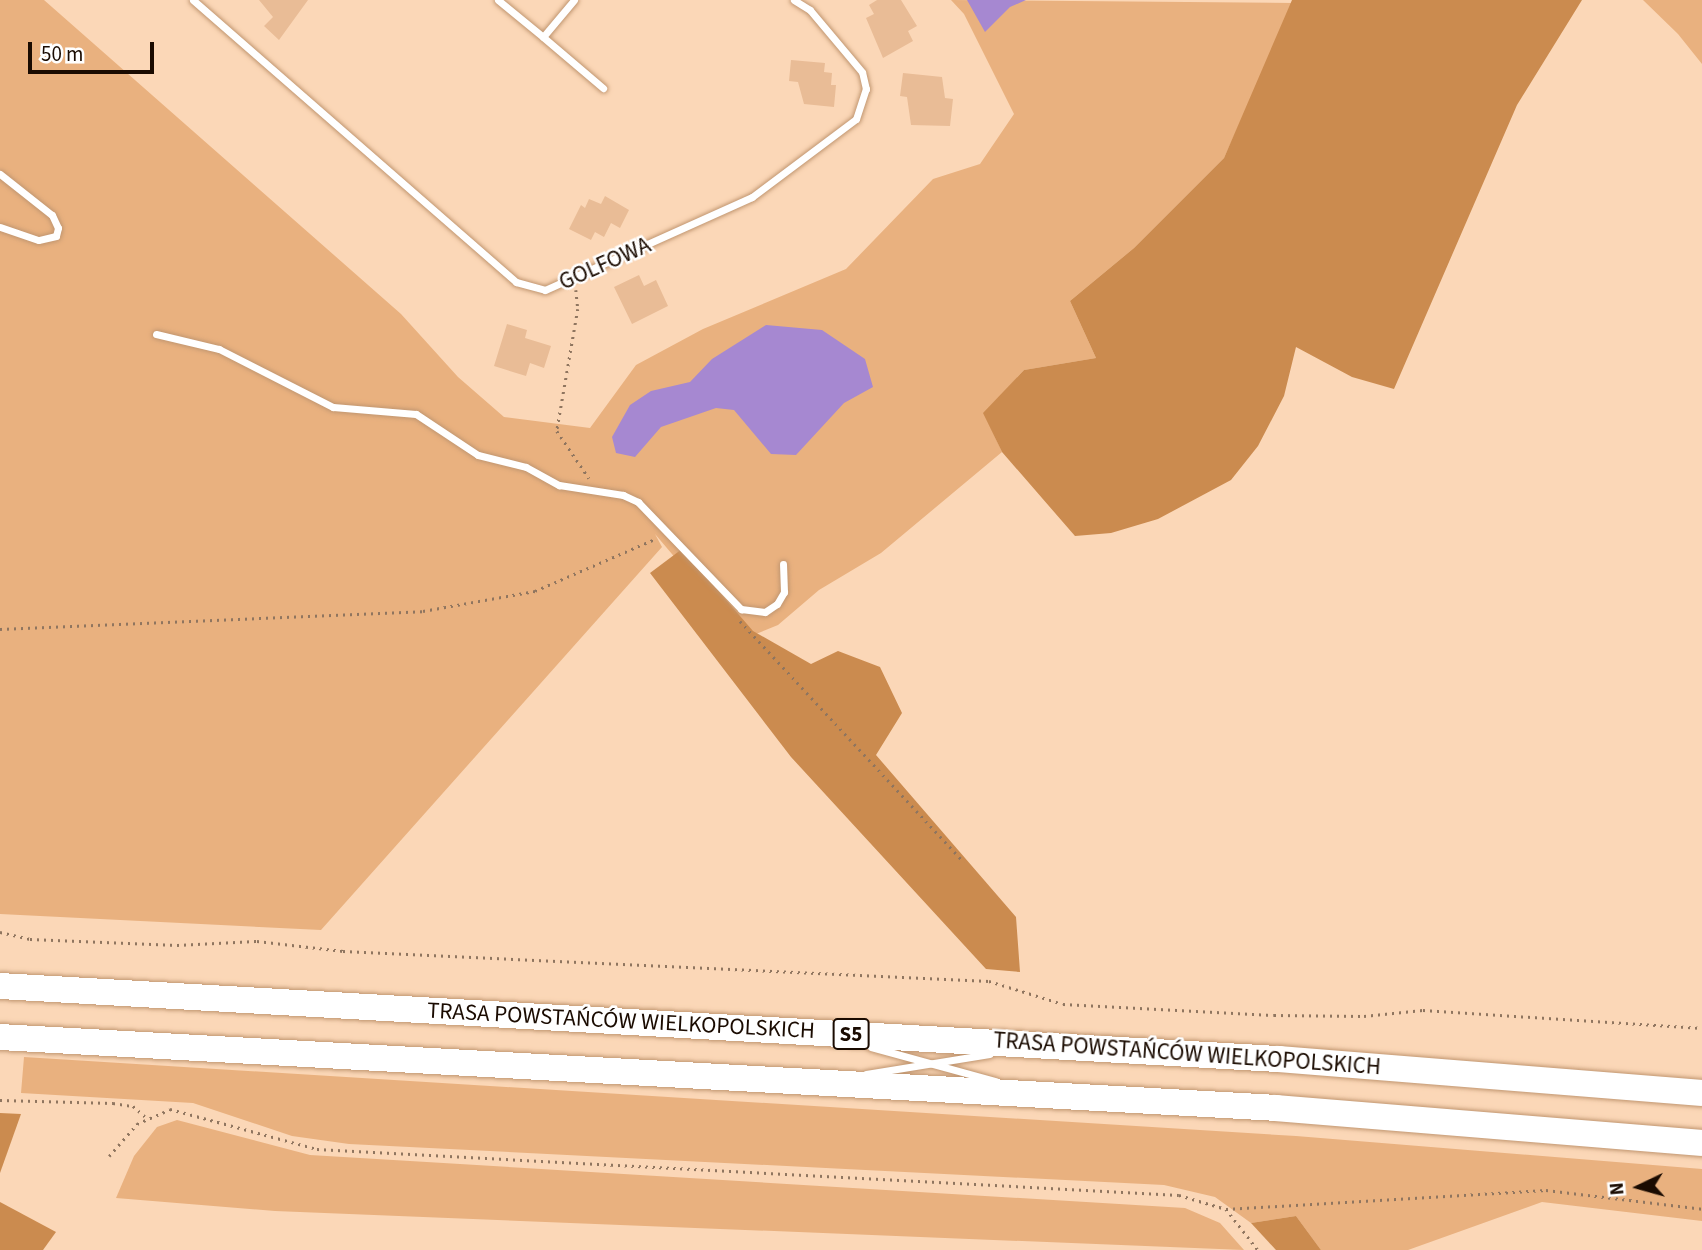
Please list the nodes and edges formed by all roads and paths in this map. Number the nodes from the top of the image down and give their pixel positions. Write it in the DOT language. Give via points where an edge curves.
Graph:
graph roads {
  1 [pos="193,0"];
  2 [pos="498,0"];
  3 [pos="574,0"];
  4 [pos="794,0"];
  5 [pos="543,37"];
  6 [pos="603,88"];
  7 [pos="0,174"];
  8 [pos="0,228"];
  9 [pos="575,278"];
  10 [pos="156,334"];
  11 [pos="600,492"];
  12 [pos="660,536"];
  13 [pos="783,564"];
  14 [pos="738,619"];
  15 [pos="0,629"];
  16 [pos="964,862"];
  17 [pos="0,932"];
  18 [pos="0,986"];
  19 [pos="1702,1028"];
  20 [pos="817,1032"];
  21 [pos="0,1037"];
  22 [pos="1045,1045"];
  23 [pos="931,1063"];
  24 [pos="813,1082"];
  25 [pos="1702,1093"];
  26 [pos="1042,1094"];
  27 [pos="0,1100"];
  28 [pos="148,1119"];
  29 [pos="1702,1143"];
  30 [pos="109,1156"];
  31 [pos="1226,1209"];
  32 [pos="1702,1209"];
  33 [pos="1258,1250"];
  1 -- 9 [label="lane, GOLFOWA" via="516,282 545,290"];
  2 -- 5 [label="lane"];
  3 -- 5 [label="lane"];
  4 -- 9 [label="lane, GOLFOWA" via="810,10 862,72 866,89 856,119 752,197"];
  5 -- 6 [label="lane"];
  7 -- 8 [label="lane" via="52,215 58,228 56,236 38,240"];
  9 -- 11 [label="path" via="578,309 557,431"];
  10 -- 11 [label="lane" via="219,349 333,407 416,414 478,455 526,467 559,485"];
  11 -- 13 [label="lane" via="638,502 741,609 765,611 777,604 784,592"];
  12 -- 15 [label="path" via="535,591 423,611"];
  14 -- 16 [label="path"];
  17 -- 19 [label="path" via="30,939 177,945 257,942 343,951 989,981 1063,1004 1274,1015 1364,1016 1423,1010"];
  18 -- 20 [label="highway, TRASA POWSTAŃCÓW WIELKOPOLSKICH / S5"];
  20 -- 22 [label="highway, TRASA POWSTAŃCÓW WIELKOPOLSKICH / S5"];
  20 -- 23 [label="lane"];
  21 -- 24 [label="highway, TRASA POWSTAŃCÓW WIELKOPOLSKICH / S5"];
  22 -- 23 [label="lane"];
  22 -- 25 [label="highway, TRASA POWSTAŃCÓW WIELKOPOLSKICH / S5" via="1570,1079"];
  23 -- 24 [label="lane"];
  23 -- 26 [label="lane"];
  24 -- 26 [label="highway, TRASA POWSTAŃCÓW WIELKOPOLSKICH / S5"];
  26 -- 29 [label="highway, TRASA POWSTAŃCÓW WIELKOPOLSKICH / S5"];
  27 -- 28 [label="path" via="113,1103 133,1106"];
  28 -- 30 [label="path"];
  28 -- 31 [label="path" via="170,1110 317,1149 1179,1195"];
  31 -- 32 [label="path" via="1546,1191"];
  31 -- 33 [label="path"];
}
